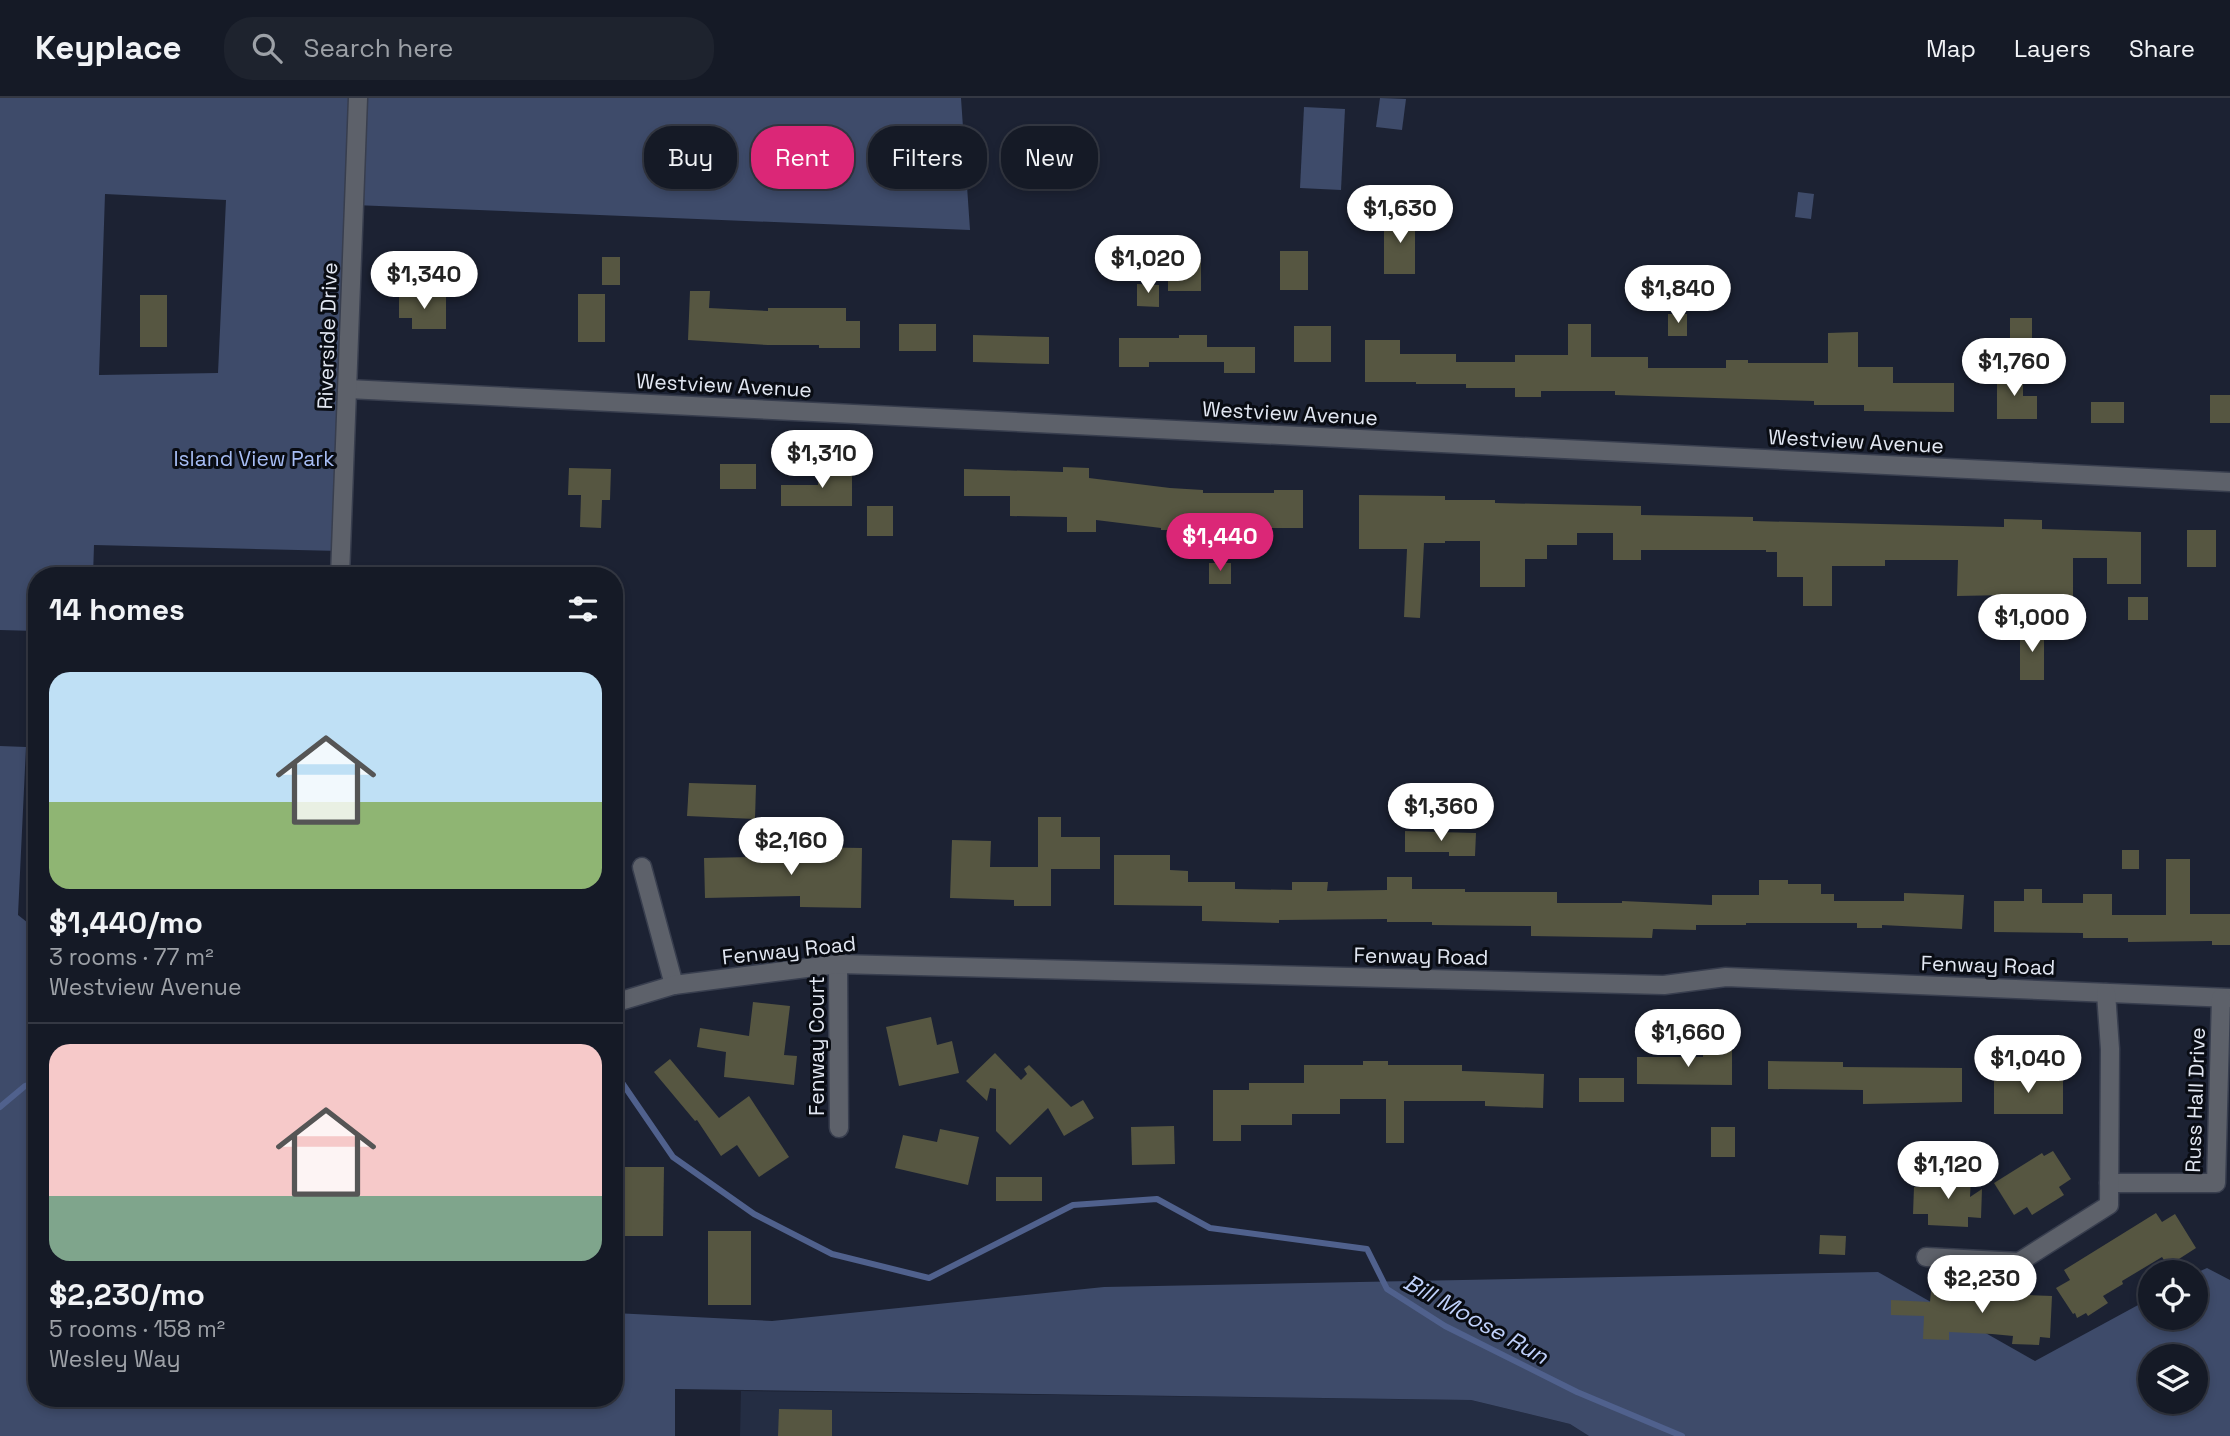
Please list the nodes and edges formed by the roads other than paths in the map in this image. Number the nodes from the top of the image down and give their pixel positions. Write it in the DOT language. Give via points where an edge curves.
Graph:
graph roads {
  1 [pos="358,98"];
  2 [pos="348,389"];
  3 [pos="2230,482"];
  4 [pos="340,567"];
  5 [pos="642,867"];
  6 [pos="838,964"];
  7 [pos="674,985"];
  8 [pos="2106,993"];
  9 [pos="2225,998"];
  10 [pos="623,1000"];
  11 [pos="839,1128"];
  12 [pos="2109,1183"];
  13 [pos="1926,1257"];
  1 -- 2 [label="street, Riverside Drive"];
  2 -- 3 [label="street, Westview Avenue"];
  2 -- 4 [label="street, Riverside Drive"];
  5 -- 7 [label="street"];
  6 -- 7 [label="street, Fenway Road"];
  6 -- 8 [label="street, Fenway Road" via="1664,985 1726,977"];
  6 -- 11 [label="street, Fenway Court"];
  7 -- 10 [label="street, Fenway Road"];
  8 -- 9 [label="street, Fenway Road"];
  8 -- 12 [label="street"];
  9 -- 12 [label="street, Russ Hall Drive" via="2216,1183"];
  12 -- 13 [label="street" via="2109,1205 2019,1262"];
}
